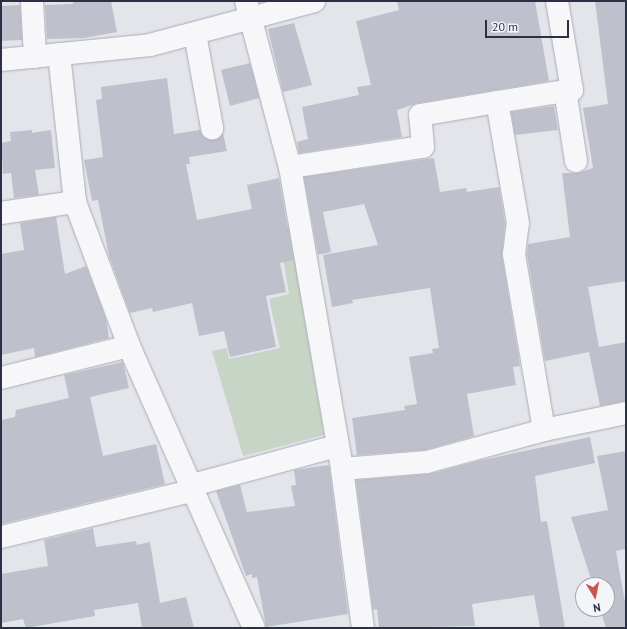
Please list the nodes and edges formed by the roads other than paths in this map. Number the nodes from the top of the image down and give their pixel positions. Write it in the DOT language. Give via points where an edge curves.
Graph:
graph roads {
  1 [pos="32,1"];
  2 [pos="314,1"];
  3 [pos="557,1"];
  4 [pos="249,10"];
  5 [pos="195,34"];
  6 [pos="59,54"];
  7 [pos="35,57"];
  8 [pos="1,60"];
  9 [pos="565,90"];
  10 [pos="497,102"];
  11 [pos="212,128"];
  12 [pos="576,161"];
  13 [pos="290,167"];
  14 [pos="75,202"];
  15 [pos="1,213"];
  16 [pos="129,346"];
  17 [pos="1,378"];
  18 [pos="626,413"];
  19 [pos="544,430"];
  20 [pos="336,446"];
  21 [pos="342,469"];
  22 [pos="190,488"];
  23 [pos="1,537"];
  24 [pos="254,628"];
  25 [pos="363,628"];
  1 -- 7 [label="street"];
  2 -- 4 [label="street"];
  3 -- 9 [label="street" via="572,90"];
  4 -- 5 [label="street"];
  4 -- 13 [label="street"];
  5 -- 6 [label="street" via="150,45"];
  5 -- 11 [label="street"];
  6 -- 7 [label="street"];
  6 -- 14 [label="street"];
  7 -- 8 [label="street"];
  9 -- 10 [label="street"];
  9 -- 12 [label="street"];
  10 -- 13 [label="street" via="420,115 423,147"];
  10 -- 19 [label="street" via="518,223 514,254"];
  13 -- 20 [label="street"];
  14 -- 15 [label="street"];
  14 -- 16 [label="street"];
  16 -- 17 [label="street"];
  16 -- 22 [label="street"];
  18 -- 19 [label="street"];
  19 -- 21 [label="street" via="427,462"];
  20 -- 21 [label="street"];
  20 -- 22 [label="street"];
  21 -- 25 [label="street"];
  22 -- 23 [label="street"];
  22 -- 24 [label="street"];
}
